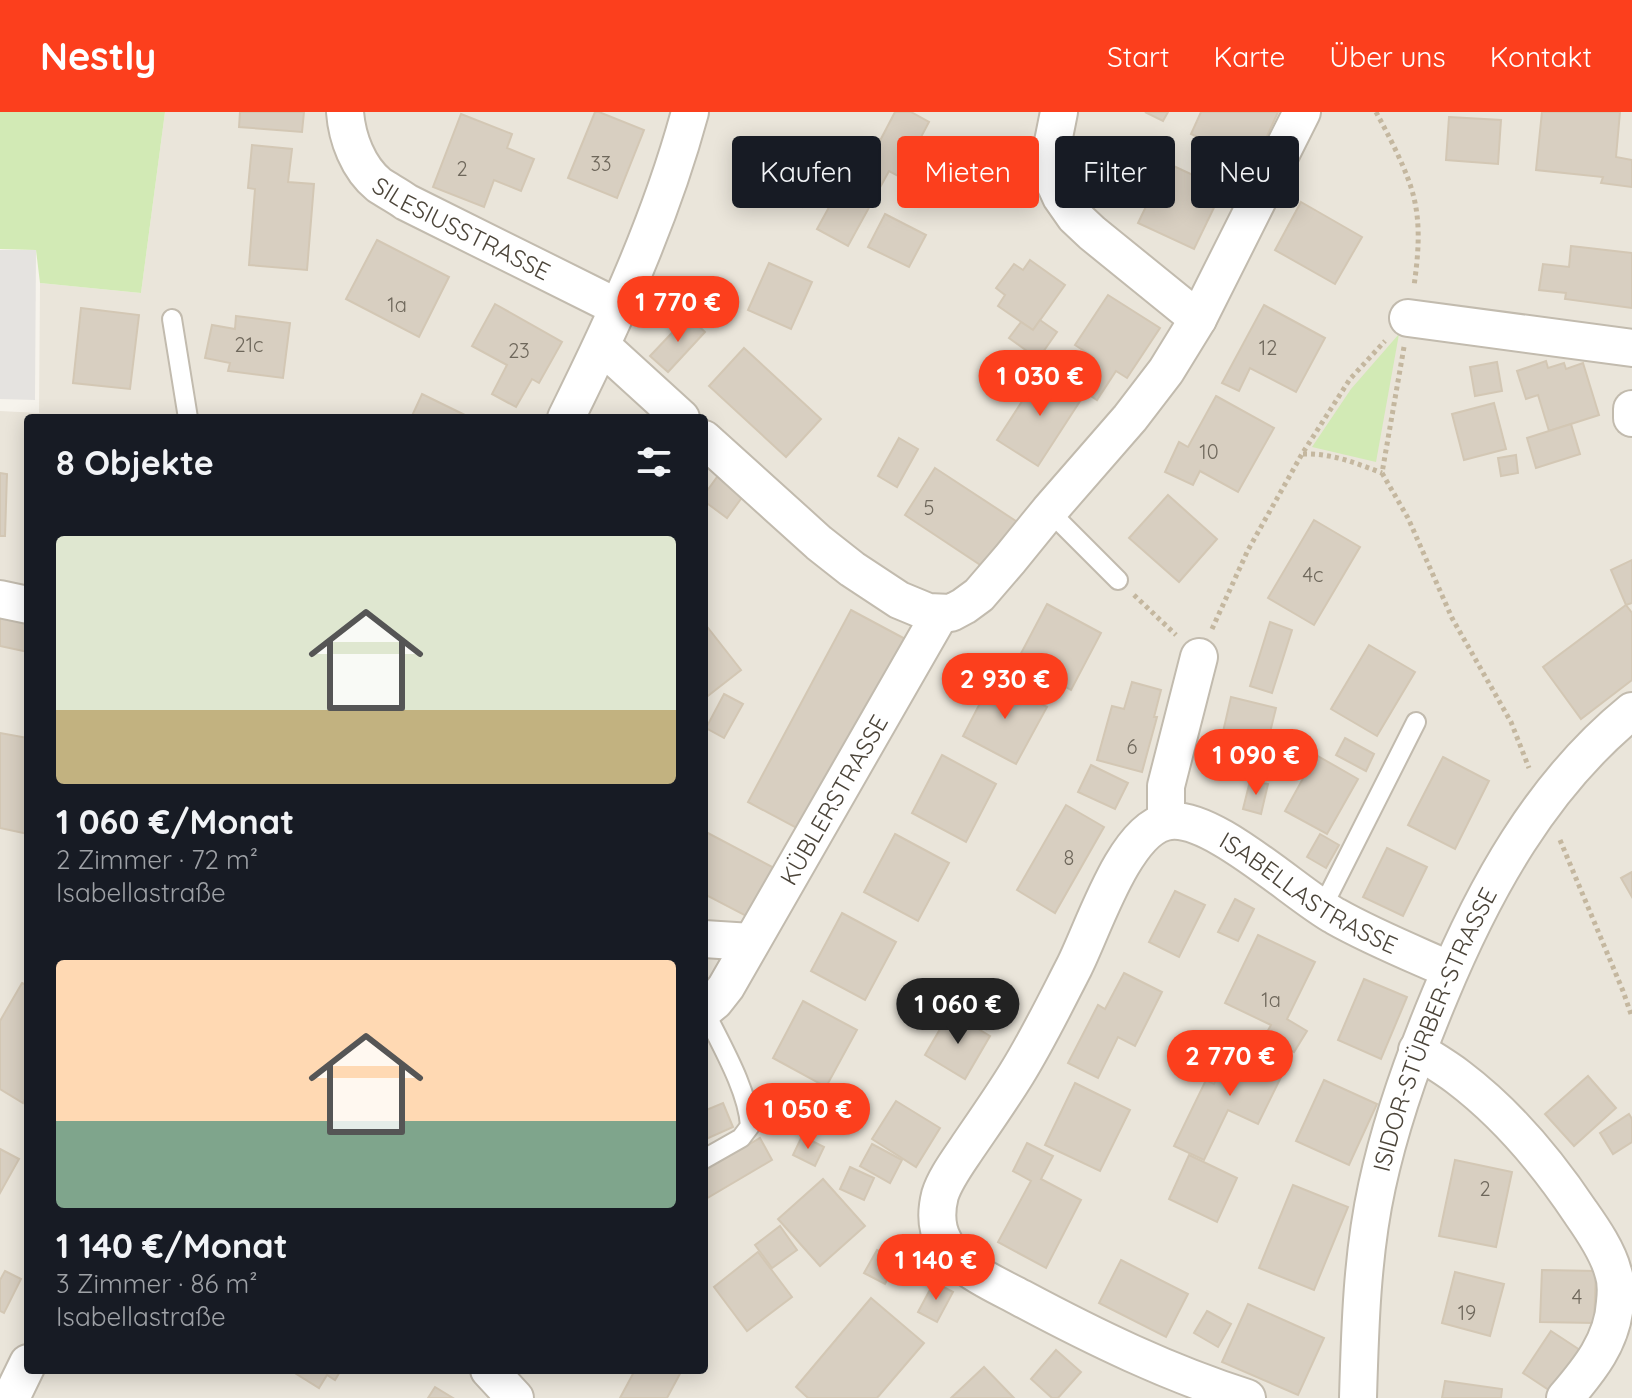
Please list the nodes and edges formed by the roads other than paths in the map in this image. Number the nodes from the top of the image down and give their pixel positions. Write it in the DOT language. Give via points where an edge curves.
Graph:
graph roads {
  1 [pos="345,112"];
  2 [pos="690,112"];
  3 [pos="1059,112"];
  4 [pos="1302,112"];
  5 [pos="619,308"];
  6 [pos="1408,318"];
  7 [pos="172,319"];
  8 [pos="1198,319"];
  9 [pos="602,346"];
  10 [pos="1632,348"];
  11 [pos="1632,409"];
  12 [pos="187,414"];
  13 [pos="568,414"];
  14 [pos="677,414"];
  15 [pos="1632,418"];
  16 [pos="708,443"];
  17 [pos="1049,511"];
  18 [pos="1118,580"];
  19 [pos="0,599"];
  20 [pos="24,604"];
  21 [pos="940,614"];
  22 [pos="1199,657"];
  23 [pos="1632,711"];
  24 [pos="1416,722"];
  25 [pos="1166,821"];
  26 [pos="1322,908"];
  27 [pos="708,939"];
  28 [pos="751,942"];
  29 [pos="1450,970"];
  30 [pos="708,1007"];
  31 [pos="708,1019"];
  32 [pos="1417,1050"];
  33 [pos="708,1157"];
  34 [pos="24,1371"];
  35 [pos="493,1374"];
  36 [pos="1228,1395"];
  37 [pos="11,1398"];
  38 [pos="515,1398"];
  39 [pos="1358,1398"];
  40 [pos="1565,1398"];
  1 -- 5 [label="street, SILESIUSSTRASSE" via="353,147 379,184"];
  2 -- 5 [label="street"];
  3 -- 8 [label="street" via="1051,175 1061,197 1092,233"];
  4 -- 8 [label="street"];
  5 -- 9 [label="street"];
  6 -- 10 [label="street"];
  7 -- 12 [label="lane"];
  8 -- 17 [label="street" via="1130,418"];
  9 -- 13 [label="street"];
  9 -- 14 [label="street"];
  11 -- 15 [label="street"];
  16 -- 21 [label="street" via="852,569 915,608"];
  17 -- 18 [label="lane"];
  17 -- 21 [label="street" via="979,595"];
  19 -- 20 [label="street"];
  21 -- 28 [label="street, KÜBLERSTRASSE"];
  22 -- 25 [label="street" via="1166,786"];
  23 -- 29 [label="street, ISIDOR-STÜRBER-STRASSE" via="1582,757 1544,804 1505,861"];
  24 -- 26 [label="lane"];
  25 -- 26 [label="street, ISABELLASTRASSE" via="1185,822 1226,839"];
  25 -- 36 [label="street" via="1147,831 1127,854 1018,1072 940,1194 937,1219 944,1244 984,1278 1134,1355"];
  26 -- 29 [label="street, ISABELLASTRASSE"];
  27 -- 28 [label="street"];
  28 -- 30 [label="street, KÜBLERSTRASSE" via="726,987"];
  29 -- 32 [label="street, ISIDOR-STÜRBER-STRASSE"];
  31 -- 33 [label="lane" via="750,1116 741,1138"];
  32 -- 39 [label="street, ISIDOR-STÜRBER-STRASSE" via="1377,1187 1365,1266"];
  32 -- 40 [label="street" via="1458,1077 1516,1128 1560,1181 1614,1273 1615,1304 1602,1351"];
  34 -- 37 [label="street"];
  35 -- 38 [label="street"];
}
